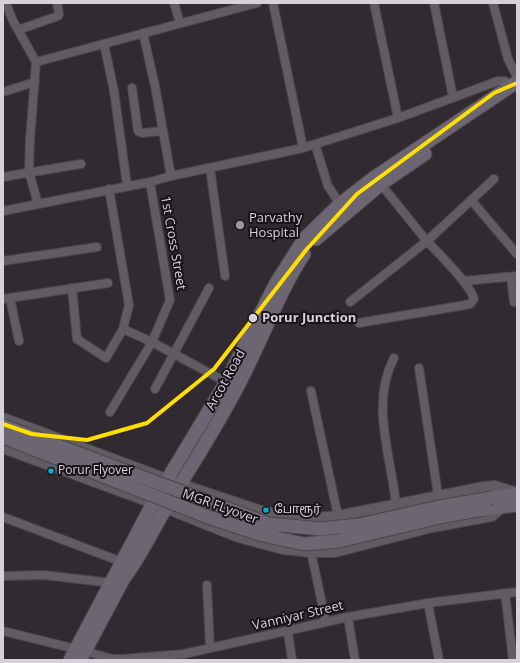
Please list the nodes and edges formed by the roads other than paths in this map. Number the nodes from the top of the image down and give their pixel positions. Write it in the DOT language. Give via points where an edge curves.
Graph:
graph roads {
  1 [pos="6,3"];
  2 [pos="57,3"];
  3 [pos="174,3"];
  4 [pos="257,3"];
  5 [pos="273,3"];
  6 [pos="374,3"];
  7 [pos="434,3"];
  8 [pos="493,3"];
  9 [pos="180,24"];
  10 [pos="18,30"];
  11 [pos="143,33"];
  12 [pos="104,44"];
  13 [pos="36,62"];
  14 [pos="34,82"];
  15 [pos="516,84"];
  16 [pos="132,88"];
  17 [pos="3,92"];
  18 [pos="453,97"];
  19 [pos="398,118"];
  20 [pos="163,132"];
  21 [pos="315,144"];
  22 [pos="303,148"];
  23 [pos="81,164"];
  24 [pos="210,168"];
  25 [pos="29,172"];
  26 [pos="171,176"];
  27 [pos="3,178"];
  28 [pos="494,179"];
  29 [pos="378,181"];
  30 [pos="150,182"];
  31 [pos="127,185"];
  32 [pos="109,189"];
  33 [pos="471,200"];
  34 [pos="38,204"];
  35 [pos="343,208"];
  36 [pos="3,211"];
  37 [pos="427,241"];
  38 [pos="97,247"];
  39 [pos="517,254"];
  40 [pos="3,260"];
  41 [pos="225,276"];
  42 [pos="514,276"];
  43 [pos="463,281"];
  44 [pos="108,283"];
  45 [pos="72,288"];
  46 [pos="209,288"];
  47 [pos="7,299"];
  48 [pos="350,302"];
  49 [pos="514,302"];
  50 [pos="359,323"];
  51 [pos="123,329"];
  52 [pos="19,341"];
  53 [pos="152,342"];
  54 [pos="175,354"];
  55 [pos="394,358"];
  56 [pos="419,368"];
  57 [pos="226,382"];
  58 [pos="154,389"];
  59 [pos="311,392"];
  60 [pos="110,412"];
  61 [pos="3,418"];
  62 [pos="3,426"];
  63 [pos="3,437"];
  64 [pos="3,448"];
  65 [pos="102,455"];
  66 [pos="167,479"];
  67 [pos="92,481"];
  68 [pos="180,484"];
  69 [pos="517,494"];
  70 [pos="438,495"];
  71 [pos="232,502"];
  72 [pos="153,503"];
  73 [pos="396,504"];
  74 [pos="517,505"];
  75 [pos="502,507"];
  76 [pos="165,509"];
  77 [pos="338,516"];
  78 [pos="3,517"];
  79 [pos="221,530"];
  80 [pos="311,552"];
  81 [pos="122,562"];
  82 [pos="3,576"];
  83 [pos="112,583"];
  84 [pos="207,585"];
  85 [pos="517,592"];
  86 [pos="505,593"];
  87 [pos="428,603"];
  88 [pos="348,617"];
  89 [pos="326,622"];
  90 [pos="3,631"];
  91 [pos="288,632"];
  92 [pos="210,648"];
  93 [pos="78,655"];
  94 [pos="184,657"];
  95 [pos="292,660"];
  96 [pos="355,660"];
  97 [pos="439,660"];
  98 [pos="513,660"];
  1 -- 10 [label="street"];
  2 -- 10 [label="street" via="58,16"];
  3 -- 9 [label="street"];
  4 -- 9 [label="street"];
  5 -- 22 [label="street"];
  6 -- 19 [label="street"];
  7 -- 18 [label="street"];
  8 -- 15 [label="street"];
  9 -- 11 [label="street"];
  10 -- 13 [label="street"];
  11 -- 12 [label="street"];
  11 -- 20 [label="street"];
  12 -- 13 [label="street"];
  12 -- 31 [label="street" via="114,91"];
  13 -- 14 [label="street"];
  14 -- 17 [label="street"];
  14 -- 25 [label="street"];
  15 -- 18 [label="street" via="498,80"];
  15 -- 29 [label="main road, Arcot Road" via="485,109"];
  16 -- 20 [label="street" via="138,131"];
  18 -- 19 [label="street"];
  19 -- 21 [label="street"];
  20 -- 26 [label="street"];
  21 -- 22 [label="street"];
  21 -- 35 [label="street" via="328,186"];
  22 -- 24 [label="street"];
  23 -- 25 [label="street"];
  24 -- 26 [label="street"];
  24 -- 41 [label="street"];
  25 -- 27 [label="street"];
  25 -- 34 [label="street"];
  26 -- 30 [label="street"];
  28 -- 33 [label="street"];
  29 -- 35 [label="main road, Arcot Road"];
  29 -- 37 [label="street"];
  30 -- 31 [label="street"];
  30 -- 53 [label="street, 1st Cross Street" via="170,300"];
  31 -- 32 [label="street"];
  32 -- 34 [label="street"];
  32 -- 51 [label="street" via="130,301"];
  33 -- 37 [label="street"];
  33 -- 39 [label="street"];
  34 -- 36 [label="street"];
  35 -- 57 [label="main road, Arcot Road" via="304,239 287,265"];
  35 -- 68 [label="main road, Arcot Road" via="311,244 296,266 216,428"];
  37 -- 43 [label="street"];
  37 -- 48 [label="street"];
  38 -- 40 [label="street"];
  42 -- 43 [label="street"];
  42 -- 49 [label="street"];
  43 -- 50 [label="street" via="474,296 470,304"];
  44 -- 45 [label="street"];
  45 -- 47 [label="street"];
  45 -- 51 [label="street" via="77,339 106,358"];
  46 -- 54 [label="street"];
  47 -- 52 [label="street"];
  51 -- 53 [label="street"];
  53 -- 54 [label="street"];
  53 -- 60 [label="street, 1st Cross Street"];
  54 -- 57 [label="street"];
  54 -- 58 [label="street"];
  55 -- 73 [label="street" via="385,379 382,397"];
  56 -- 70 [label="street"];
  57 -- 66 [label="main road, Arcot Road"];
  59 -- 77 [label="street"];
  61 -- 65 [label="street"];
  62 -- 69 [label="main road, MGR FLyover, bridge" via="270,524 321,529 359,525 439,507"];
  63 -- 75 [label="main road, MGR FLyover, bridge" via="211,518 263,535 304,544 339,541 444,516"];
  64 -- 67 [label="street"];
  65 -- 66 [label="street"];
  65 -- 67 [label="main road"];
  66 -- 68 [label="street"];
  66 -- 72 [label="main road, Arcot Road"];
  67 -- 72 [label="street"];
  68 -- 71 [label="street"];
  68 -- 76 [label="main road, Arcot Road"];
  69 -- 70 [label="street" via="495,486"];
  70 -- 73 [label="street"];
  71 -- 77 [label="street" via="261,511 304,519"];
  71 -- 79 [label="street"];
  72 -- 76 [label="street"];
  72 -- 81 [label="main road, Arcot Road"];
  73 -- 77 [label="street"];
  74 -- 75 [label="main road, MGR FLyover"];
  75 -- 80 [label="street" via="492,516 432,527 335,552"];
  76 -- 79 [label="street"];
  76 -- 93 [label="main road, Arcot Road" via="133,567"];
  78 -- 81 [label="street"];
  79 -- 80 [label="street" via="283,549"];
  80 -- 89 [label="street"];
  81 -- 83 [label="main road, Arcot Road"];
  82 -- 83 [label="street" via="44,575"];
  83 -- 93 [label="main road, Arcot Road"];
  84 -- 92 [label="street"];
  85 -- 86 [label="street, Vanniyar Street"];
  86 -- 87 [label="street, Vanniyar Street"];
  86 -- 98 [label="street"];
  87 -- 88 [label="street, Vanniyar Street"];
  87 -- 97 [label="street"];
  88 -- 89 [label="street, Vanniyar Street"];
  88 -- 96 [label="street"];
  89 -- 91 [label="street, Vanniyar Street"];
  90 -- 93 [label="street, Vanniyar Street"];
  91 -- 92 [label="street, Vanniyar Street"];
  91 -- 95 [label="street"];
  92 -- 94 [label="street, Vanniyar Street"];
  93 -- 94 [label="street, Vanniyar Street" via="112,659"];
}
